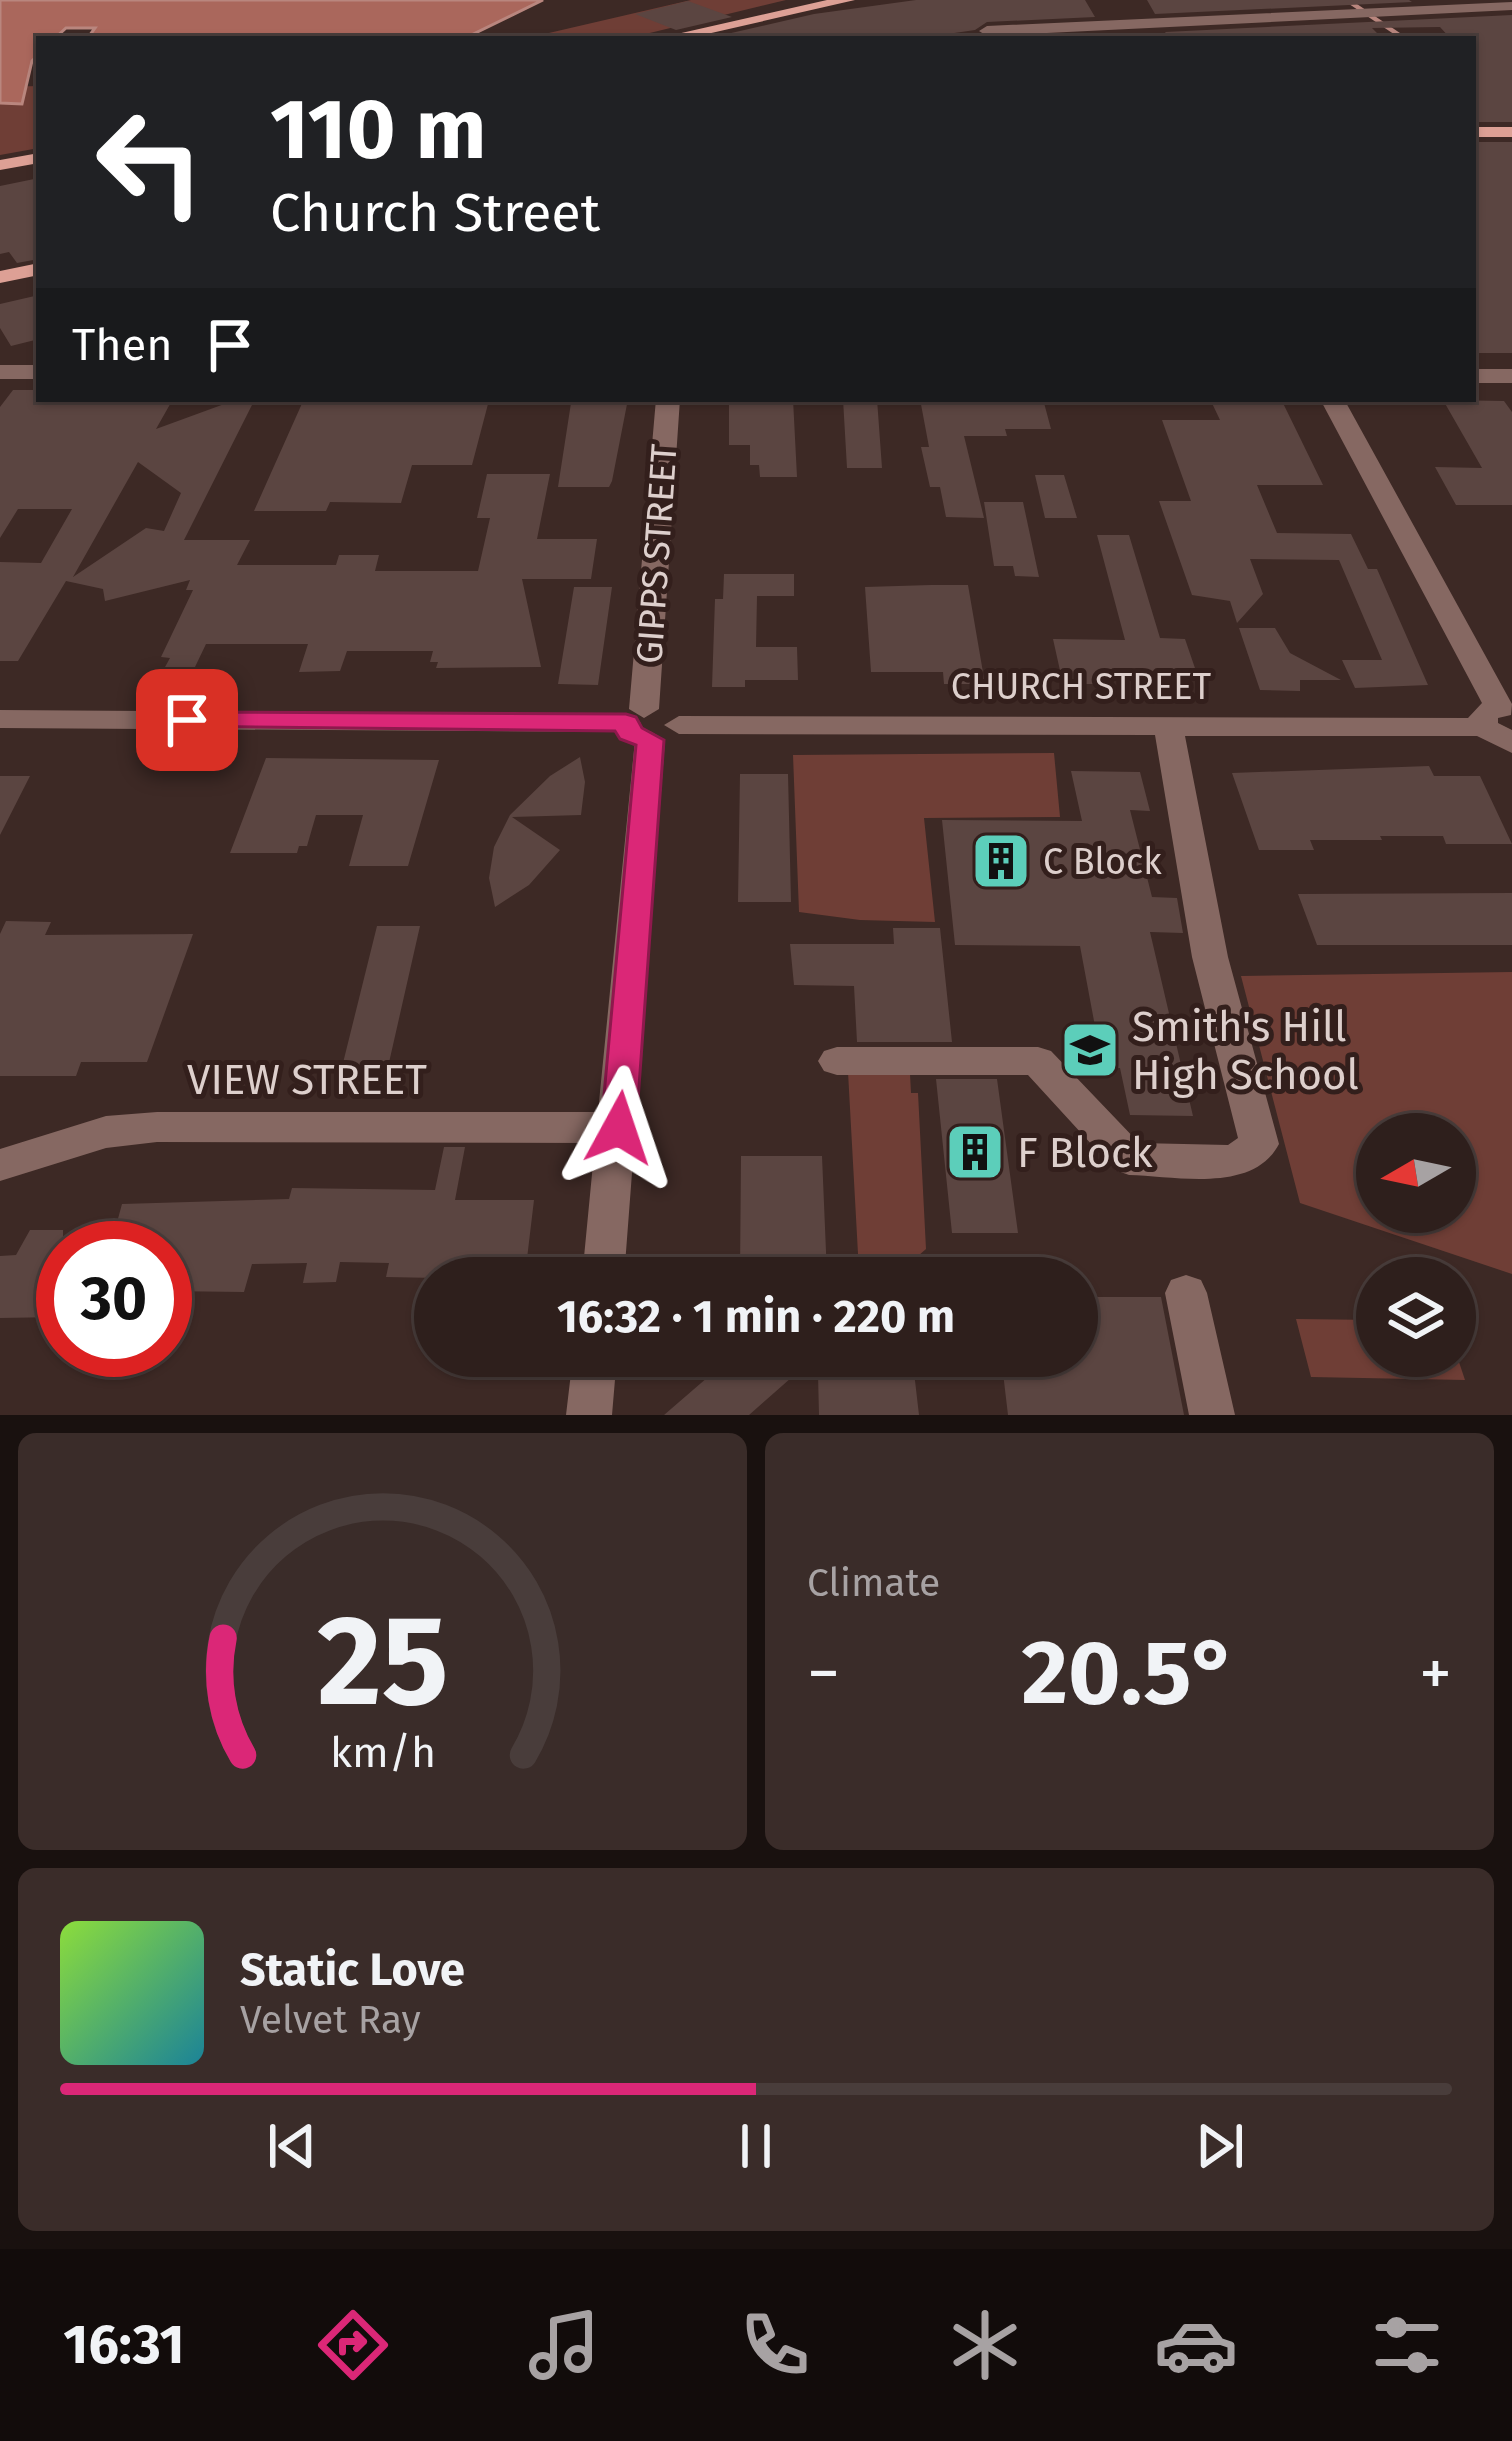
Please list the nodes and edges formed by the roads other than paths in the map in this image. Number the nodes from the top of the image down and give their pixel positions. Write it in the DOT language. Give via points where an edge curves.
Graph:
graph roads {
  1 [pos="848,0"];
  2 [pos="1512,7"];
  3 [pos="1122,11"];
  4 [pos="1225,12"];
  5 [pos="1155,16"];
  6 [pos="986,31"];
  7 [pos="1138,32"];
  8 [pos="677,36"];
  9 [pos="1476,132"];
  10 [pos="1512,133"];
  11 [pos="36,159"];
  12 [pos="0,166"];
  13 [pos="36,270"];
  14 [pos="0,277"];
  15 [pos="0,371"];
  16 [pos="36,372"];
  17 [pos="1476,376"];
  18 [pos="1512,376"];
  19 [pos="668,402"];
  20 [pos="1335,402"];
  21 [pos="1498,715"];
  22 [pos="0,719"];
  23 [pos="650,724"];
  24 [pos="1168,725"];
  25 [pos="1512,743"];
  26 [pos="838,1061"];
  27 [pos="619,1128"];
  28 [pos="0,1165"];
  29 [pos="605,1257"];
  30 [pos="1186,1293"];
  31 [pos="593,1377"];
  32 [pos="589,1415"];
  33 [pos="1212,1415"];
  1 -- 8 [label="main road"];
  2 -- 4 [label="street"];
  3 -- 7 [label="street"];
  4 -- 5 [label="street"];
  4 -- 7 [label="street"];
  6 -- 7 [label="street"];
  9 -- 10 [label="main road"];
  11 -- 12 [label="main road"];
  13 -- 14 [label="main road"];
  15 -- 16 [label="street"];
  17 -- 18 [label="street"];
  19 -- 23 [label="street, GIPPS STREET"];
  20 -- 21 [label="street"];
  21 -- 24 [label="street, CHURCH STREET"];
  21 -- 25 [label="street"];
  22 -- 23 [label="street, CHURCH STREET"];
  23 -- 24 [label="street, CHURCH STREET"];
  23 -- 27 [label="street, GIPPS STREET"];
  24 -- 26 [label="street" via="1210,957 1259,1144 1235,1161 1129,1159 1038,1060"];
  27 -- 28 [label="street, VIEW STREET" via="157,1127 106,1132"];
  27 -- 29 [label="street, GIPPS STREET"];
  30 -- 33 [label="street"];
  31 -- 32 [label="street"];
}
